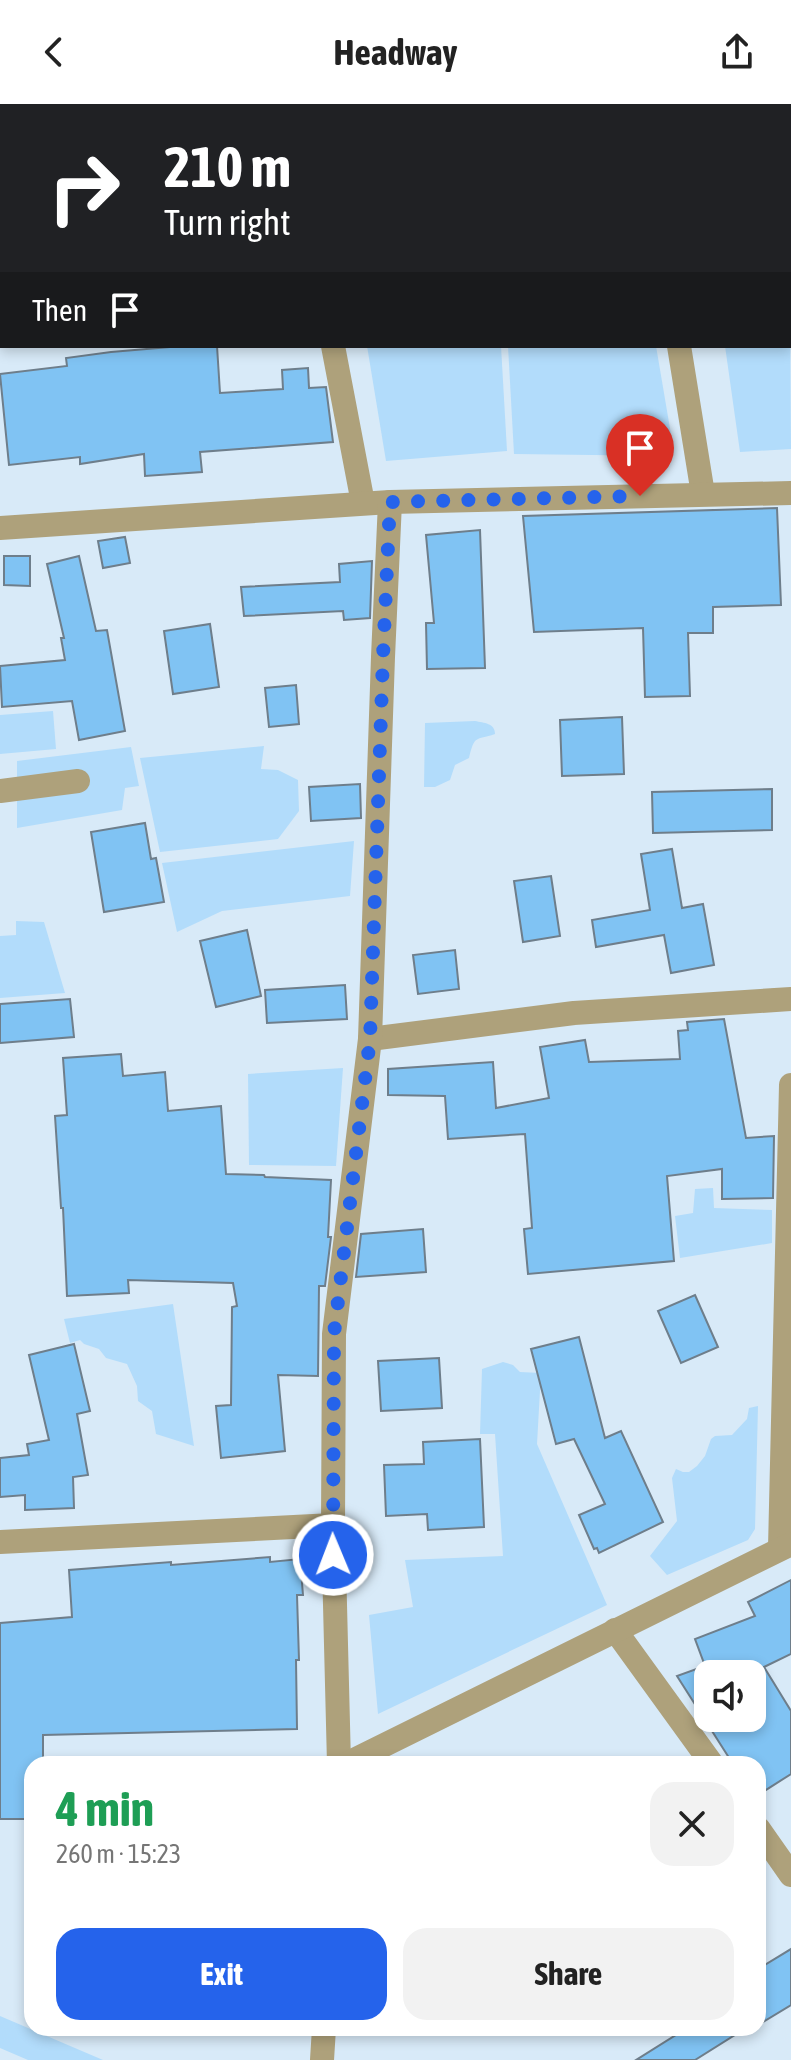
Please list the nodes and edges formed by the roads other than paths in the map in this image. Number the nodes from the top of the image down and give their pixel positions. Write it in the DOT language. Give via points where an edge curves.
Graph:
graph roads {
  1 [pos="333,348"];
  2 [pos="679,348"];
  3 [pos="791,493"];
  4 [pos="703,494"];
  5 [pos="390,502"];
  6 [pos="363,503"];
  7 [pos="0,528"];
  8 [pos="78,781"];
  9 [pos="0,791"];
  10 [pos="791,999"];
  11 [pos="370,1039"];
  12 [pos="791,1085"];
  13 [pos="790,1146"];
  14 [pos="333,1525"];
  15 [pos="0,1542"];
  16 [pos="785,1546"];
  17 [pos="615,1630"];
  18 [pos="339,1756"];
  19 [pos="363,1756"];
  20 [pos="706,1756"];
  21 [pos="774,1838"];
  22 [pos="791,1875"];
  23 [pos="324,2036"];
  24 [pos="322,2060"];
  1 -- 6 [label="street"];
  2 -- 4 [label="street"];
  3 -- 4 [label="street"];
  4 -- 5 [label="street"];
  5 -- 6 [label="street"];
  5 -- 11 [label="street"];
  6 -- 7 [label="street"];
  8 -- 9 [label="street"];
  10 -- 11 [label="street" via="574,1013"];
  11 -- 14 [label="street" via="334,1334"];
  12 -- 13 [label="street"];
  13 -- 16 [label="street"];
  14 -- 15 [label="street"];
  14 -- 18 [label="street"];
  16 -- 17 [label="street"];
  17 -- 19 [label="street"];
  17 -- 20 [label="street"];
  21 -- 22 [label="street"];
  23 -- 24 [label="street"];
}
